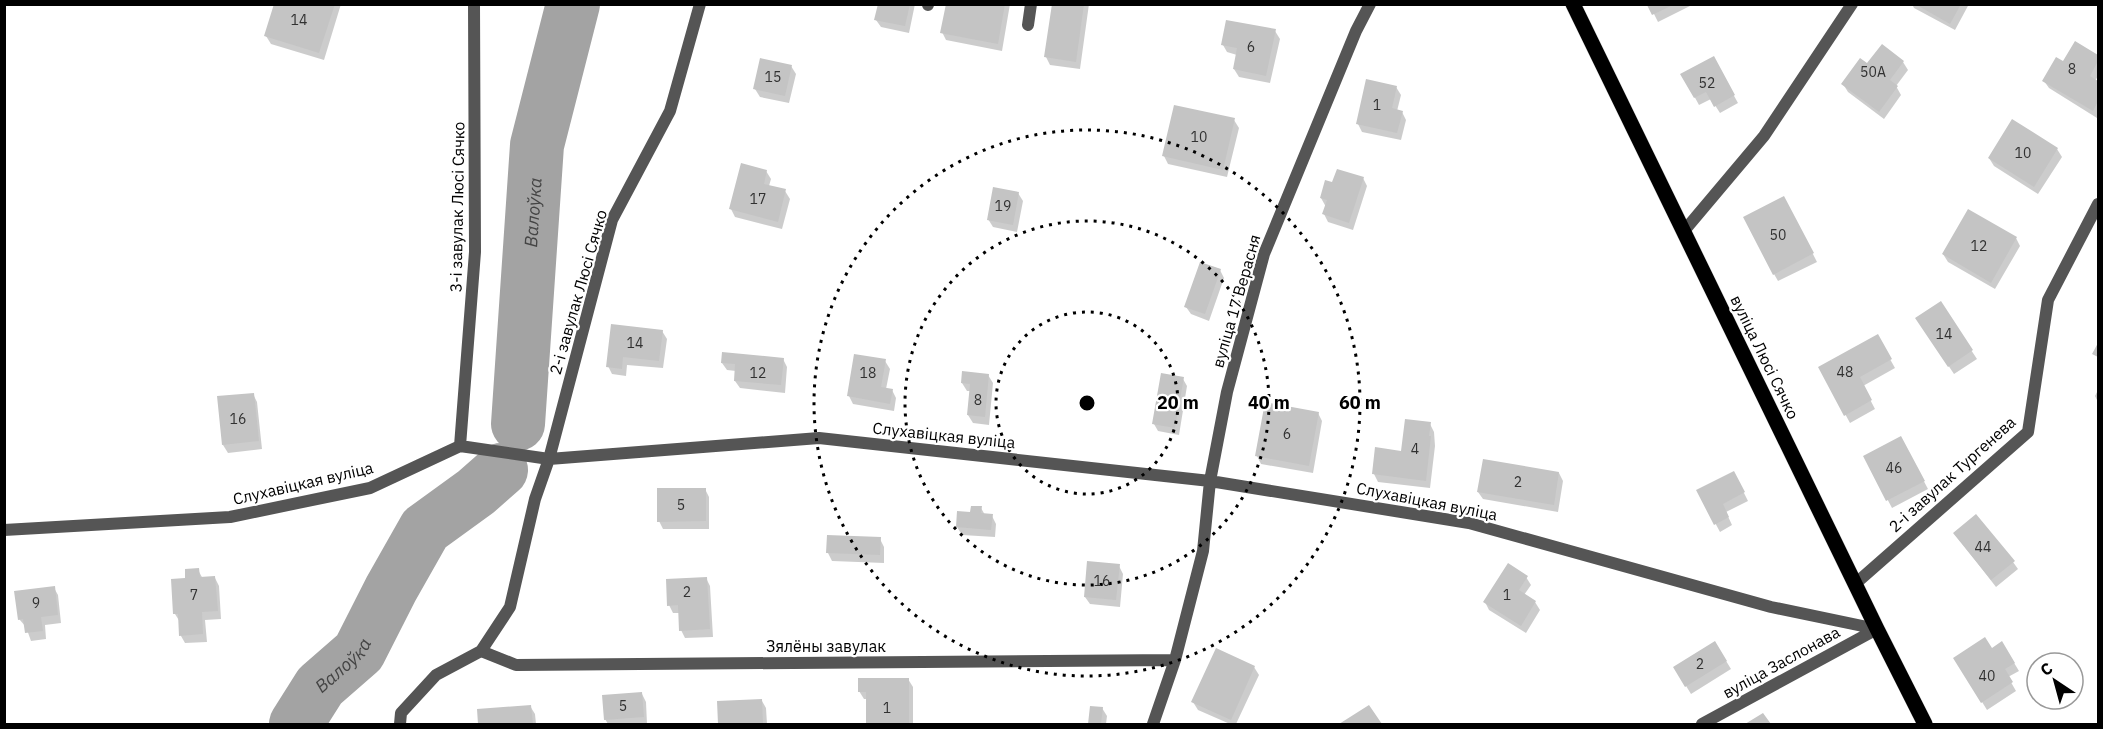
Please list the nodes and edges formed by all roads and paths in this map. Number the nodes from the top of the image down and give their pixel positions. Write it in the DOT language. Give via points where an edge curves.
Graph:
graph roads {
  1 [pos="474,4"];
  2 [pos="700,4"];
  3 [pos="1031,4"];
  4 [pos="1370,4"];
  5 [pos="1573,4"];
  6 [pos="1852,4"];
  7 [pos="1028,25"];
  8 [pos="2098,204"];
  9 [pos="1684,231"];
  10 [pos="460,446"];
  11 [pos="549,459"];
  12 [pos="1210,481"];
  13 [pos="4,530"];
  14 [pos="1855,584"];
  15 [pos="1877,629"];
  16 [pos="481,651"];
  17 [pos="1175,660"];
  18 [pos="400,724"];
  19 [pos="1153,724"];
  20 [pos="1702,724"];
  21 [pos="1925,724"];
  1 -- 10 [label="street, 3-і завулак Люсі Сячко" via="475,252"];
  2 -- 11 [label="street, 2-і завулак Люсі Сячко" via="670,111 612,220"];
  3 -- 7 [label="street"];
  4 -- 12 [label="street, вуліца 17 Верасня" via="1264,254 1227,392"];
  5 -- 9 [label="main road, вуліца Люсі Сячко"];
  6 -- 9 [label="street" via="1764,136"];
  8 -- 14 [label="street, 2-і завулак Тургенева" via="2048,300 2028,432"];
  9 -- 14 [label="main road, вуліца Люсі Сячко"];
  10 -- 11 [label="street, Слухавіцкая вуліца"];
  10 -- 13 [label="street, Слухавіцкая вуліца" via="370,489 230,517"];
  11 -- 12 [label="street, Слухавіцкая вуліца" via="819,438"];
  11 -- 16 [label="street, 2-і завулак Люсі Сячко" via="535,499 510,607"];
  12 -- 15 [label="street, Слухавіцкая вуліца" via="1469,523 1771,608"];
  12 -- 17 [label="street, вуліца 17 Верасня" via="1203,551"];
  14 -- 15 [label="main road, вуліца Люсі Сячко"];
  15 -- 20 [label="street, вуліца Заслонава"];
  15 -- 21 [label="main road, вуліца Люсі Сячко"];
  16 -- 17 [label="street, Зялёны завулак" via="516,665"];
  16 -- 18 [label="street" via="436,675 401,713"];
  17 -- 19 [label="street, вуліца 17 Верасня"];
}
